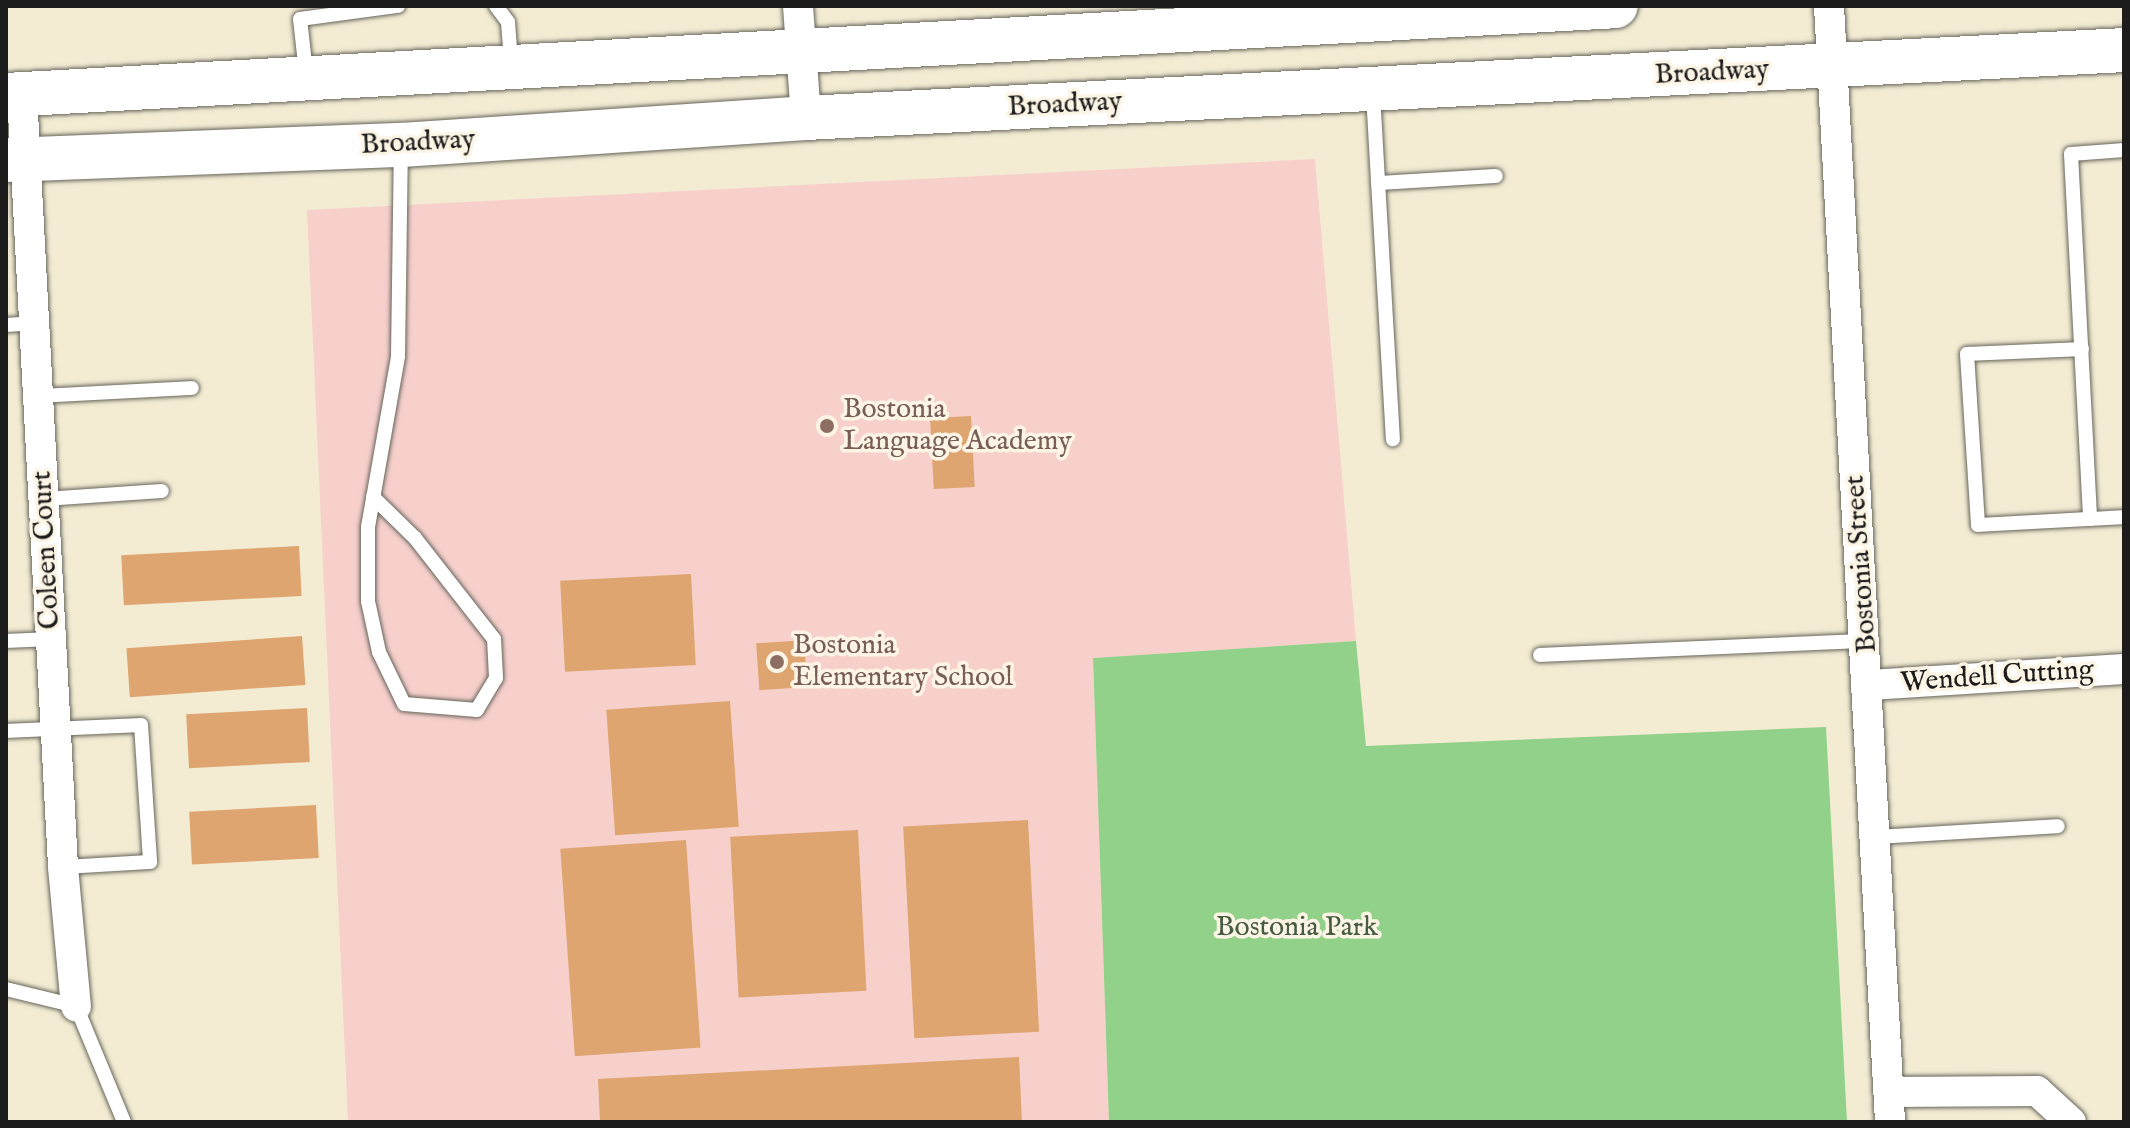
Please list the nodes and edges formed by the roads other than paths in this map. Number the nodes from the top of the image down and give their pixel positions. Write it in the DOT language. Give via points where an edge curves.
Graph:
graph roads {
  1 [pos="398,6"];
  2 [pos="496,6"];
  3 [pos="798,6"];
  4 [pos="1616,6"];
  5 [pos="1829,6"];
  6 [pos="299,12"];
  7 [pos="1357,13"];
  8 [pos="801,50"];
  9 [pos="2124,50"];
  10 [pos="512,67"];
  11 [pos="1832,67"];
  12 [pos="307,78"];
  13 [pos="1372,90"];
  14 [pos="14,95"];
  15 [pos="806,118"];
  16 [pos="401,145"];
  17 [pos="2124,150"];
  18 [pos="16,160"];
  19 [pos="1496,176"];
  20 [pos="1378,183"];
  21 [pos="20,324"];
  22 [pos="2082,349"];
  23 [pos="192,388"];
  24 [pos="39,396"];
  25 [pos="1393,439"];
  26 [pos="162,491"];
  27 [pos="373,497"];
  28 [pos="44,499"];
  29 [pos="2124,517"];
  30 [pos="2090,519"];
  31 [pos="51,639"];
  32 [pos="6,641"];
  33 [pos="1866,641"];
  34 [pos="1540,655"];
  35 [pos="2124,669"];
  36 [pos="1869,685"];
  37 [pos="56,728"];
  38 [pos="6,731"];
  39 [pos="2058,826"];
  40 [pos="1875,837"];
  41 [pos="63,867"];
  42 [pos="6,989"];
  43 [pos="76,1006"];
  44 [pos="1890,1107"];
  45 [pos="124,1122"];
  46 [pos="2071,1122"];
  1 -- 6 [label="lane"];
  2 -- 10 [label="lane" via="508,22"];
  3 -- 8 [label="street"];
  4 -- 7 [label="main road"];
  5 -- 11 [label="street, Bostonia Street"];
  6 -- 12 [label="lane"];
  7 -- 8 [label="main road"];
  8 -- 10 [label="main road"];
  8 -- 15 [label="street"];
  9 -- 11 [label="main road, Broadway"];
  10 -- 12 [label="main road"];
  11 -- 13 [label="main road, Broadway"];
  11 -- 33 [label="street, Bostonia Street"];
  12 -- 14 [label="main road"];
  13 -- 15 [label="main road, Broadway"];
  13 -- 20 [label="lane"];
  14 -- 18 [label="street, Coleen Court"];
  15 -- 16 [label="main road, Broadway"];
  16 -- 18 [label="main road, Broadway"];
  16 -- 27 [label="lane" via="398,356"];
  17 -- 22 [label="lane" via="2071,154"];
  18 -- 21 [label="street, Coleen Court"];
  19 -- 20 [label="lane"];
  20 -- 25 [label="lane"];
  21 -- 24 [label="street, Coleen Court"];
  22 -- 30 [label="lane"];
  22 -- 30 [label="lane" via="1967,354 1978,525"];
  23 -- 24 [label="lane"];
  24 -- 28 [label="street, Coleen Court"];
  26 -- 28 [label="lane"];
  27 -- 27 [label="lane" via="368,601 385,665 404,704 477,710 496,678 494,639 415,538"];
  28 -- 31 [label="street, Coleen Court"];
  29 -- 30 [label="lane"];
  31 -- 32 [label="lane"];
  31 -- 37 [label="street, Coleen Court"];
  33 -- 34 [label="lane"];
  33 -- 36 [label="street, Bostonia Street"];
  35 -- 36 [label="street, Wendell Cutting"];
  36 -- 40 [label="street, Bostonia Street"];
  37 -- 38 [label="lane"];
  37 -- 41 [label="street, Coleen Court"];
  37 -- 41 [label="lane" via="141,725 150,862"];
  39 -- 40 [label="lane"];
  40 -- 44 [label="street, Bostonia Street"];
  41 -- 43 [label="street, Coleen Court"];
  42 -- 43 [label="lane"];
  43 -- 45 [label="lane"];
  44 -- 46 [label="street" via="2037,1091"];
}
